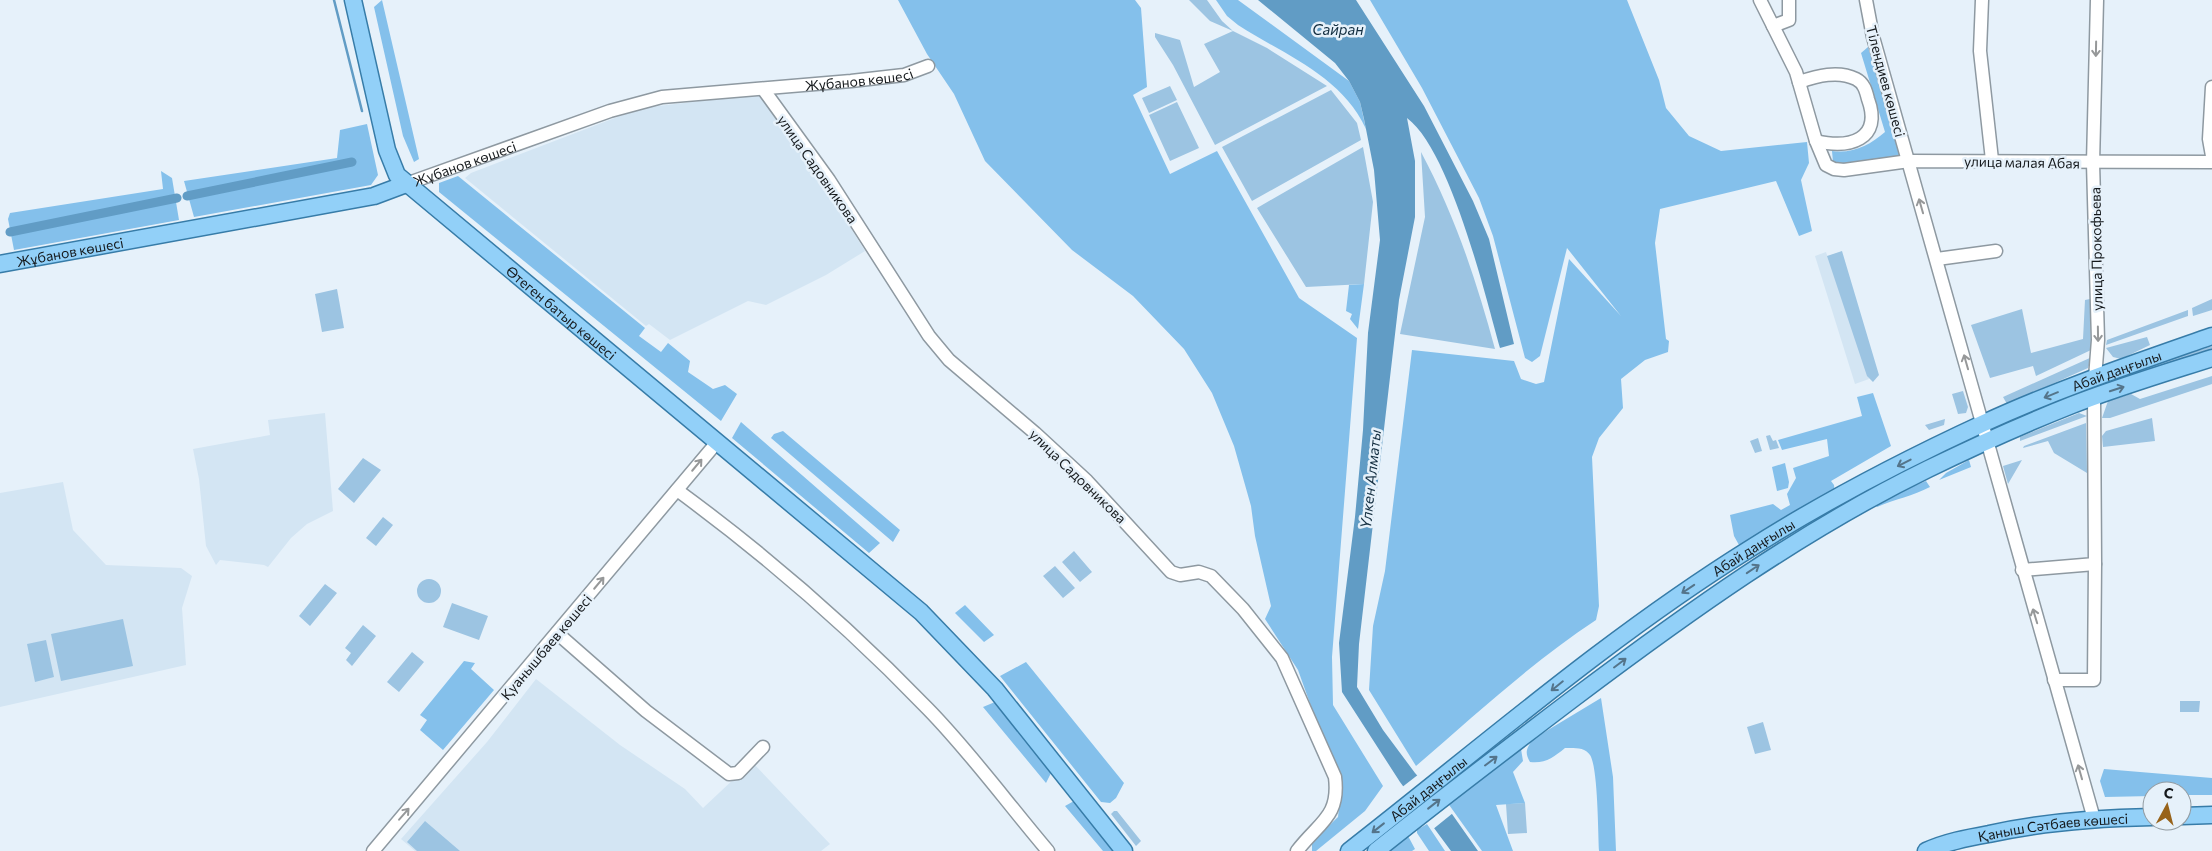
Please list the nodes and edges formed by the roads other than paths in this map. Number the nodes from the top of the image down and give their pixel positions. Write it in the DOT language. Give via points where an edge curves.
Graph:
graph roads {
  1 [pos="353,0"];
  2 [pos="1760,0"];
  3 [pos="1789,0"];
  4 [pos="1866,0"];
  5 [pos="1982,0"];
  6 [pos="2098,0"];
  7 [pos="1773,26"];
  8 [pos="928,66"];
  9 [pos="1799,82"];
  10 [pos="2212,87"];
  11 [pos="763,90"];
  12 [pos="1816,141"];
  13 [pos="2212,156"];
  14 [pos="1992,160"];
  15 [pos="1908,161"];
  16 [pos="2212,162"];
  17 [pos="2093,163"];
  18 [pos="406,184"];
  19 [pos="1996,251"];
  20 [pos="1936,260"];
  21 [pos="0,264"];
  22 [pos="2212,336"];
  23 [pos="2212,358"];
  24 [pos="2096,378"];
  25 [pos="2094,397"];
  26 [pos="1980,417"];
  27 [pos="718,441"];
  28 [pos="1986,442"];
  29 [pos="677,490"];
  30 [pos="2095,564"];
  31 [pos="2022,570"];
  32 [pos="558,633"];
  33 [pos="2054,680"];
  34 [pos="763,747"];
  35 [pos="1447,784"];
  36 [pos="1412,812"];
  37 [pos="2212,815"];
  38 [pos="2192,816"];
  39 [pos="2142,817"];
  40 [pos="2094,819"];
  41 [pos="372,851"];
  42 [pos="1048,851"];
  43 [pos="1124,851"];
  44 [pos="1297,851"];
  45 [pos="1349,851"];
  46 [pos="1376,851"];
  47 [pos="1926,851"];
  1 -- 18 [label="main road, Өтеген батыр көшесі" via="387,150 397,175"];
  2 -- 7 [label="street"];
  3 -- 7 [label="street" via="1789,20"];
  4 -- 15 [label="street, Тілендиев көшесі"];
  5 -- 14 [label="street" via="1980,51"];
  6 -- 17 [label="street, улица Прокофьева, one-way"];
  7 -- 9 [label="street"];
  8 -- 11 [label="street, Жұбанов көшесі" via="895,76"];
  9 -- 12 [label="street"];
  9 -- 12 [label="street" via="1830,74 1846,75 1864,86 1871,107 1871,126 1858,140 1844,144"];
  10 -- 13 [label="street" via="2209,139"];
  11 -- 18 [label="street, Жұбанов көшесі" via="645,100"];
  11 -- 44 [label="street, улица Садовникова" via="829,180 929,336 949,360 1087,481 1171,572 1180,575 1199,572 1211,576 1243,609 1282,658 1335,776 1337,793 1332,812"];
  12 -- 15 [label="street, улица малая Абая" via="1826,165 1834,169"];
  14 -- 15 [label="street, улица малая Абая"];
  14 -- 17 [label="street, улица малая Абая"];
  20 -- 15 [label="street, Тілендиев көшесі, one-way"];
  16 -- 17 [label="street, улица малая Абая"];
  17 -- 24 [label="street, улица Прокофьева, one-way" via="2098,340"];
  18 -- 21 [label="main road, Жұбанов көшесі" via="374,196"];
  18 -- 27 [label="main road, Өтеген батыр көшесі"];
  19 -- 20 [label="street"];
  26 -- 20 [label="street, Тілендиев көшесі, one-way"];
  22 -- 24 [label="main road, Абай даңғылы"];
  25 -- 23 [label="main road, Абай даңғылы, one-way"];
  24 -- 26 [label="main road, Абай даңғылы, one-way"];
  25 -- 28 [label="main road, Абай даңғылы"];
  25 -- 30 [label="street"];
  26 -- 28 [label="street"];
  26 -- 35 [label="main road, Абай даңғылы, one-way" via="1845,492 1739,555 1672,600 1564,680"];
  29 -- 27 [label="street, Қуанышбаев көшесі, one-way"];
  27 -- 43 [label="main road, Өтеген батыр көшесі" via="921,612 995,690"];
  28 -- 31 [label="street"];
  35 -- 28 [label="main road, Абай даңғылы, one-way" via="1774,555 1921,473"];
  32 -- 29 [label="street, Қуанышбаев көшесі, one-way"];
  29 -- 42 [label="street" via="714,517 852,633 945,728"];
  30 -- 31 [label="street"];
  30 -- 33 [label="street" via="2094,680"];
  33 -- 31 [label="street, one-way"];
  32 -- 34 [label="street" via="646,711 728,774 738,773"];
  41 -- 32 [label="street, Қуанышбаев көшесі, one-way"];
  40 -- 33 [label="street, one-way"];
  35 -- 36 [label="main road, Абай даңғылы"];
  36 -- 45 [label="main road, Абай даңғылы, one-way"];
  36 -- 46 [label="main road, Абай даңғылы"];
  37 -- 38 [label="main road"];
  39 -- 40 [label="main road, Қаныш Сәтбаев көшесі"];
  40 -- 47 [label="main road, Қаныш Сәтбаев көшесі" via="2030,825 1962,839"];
}
